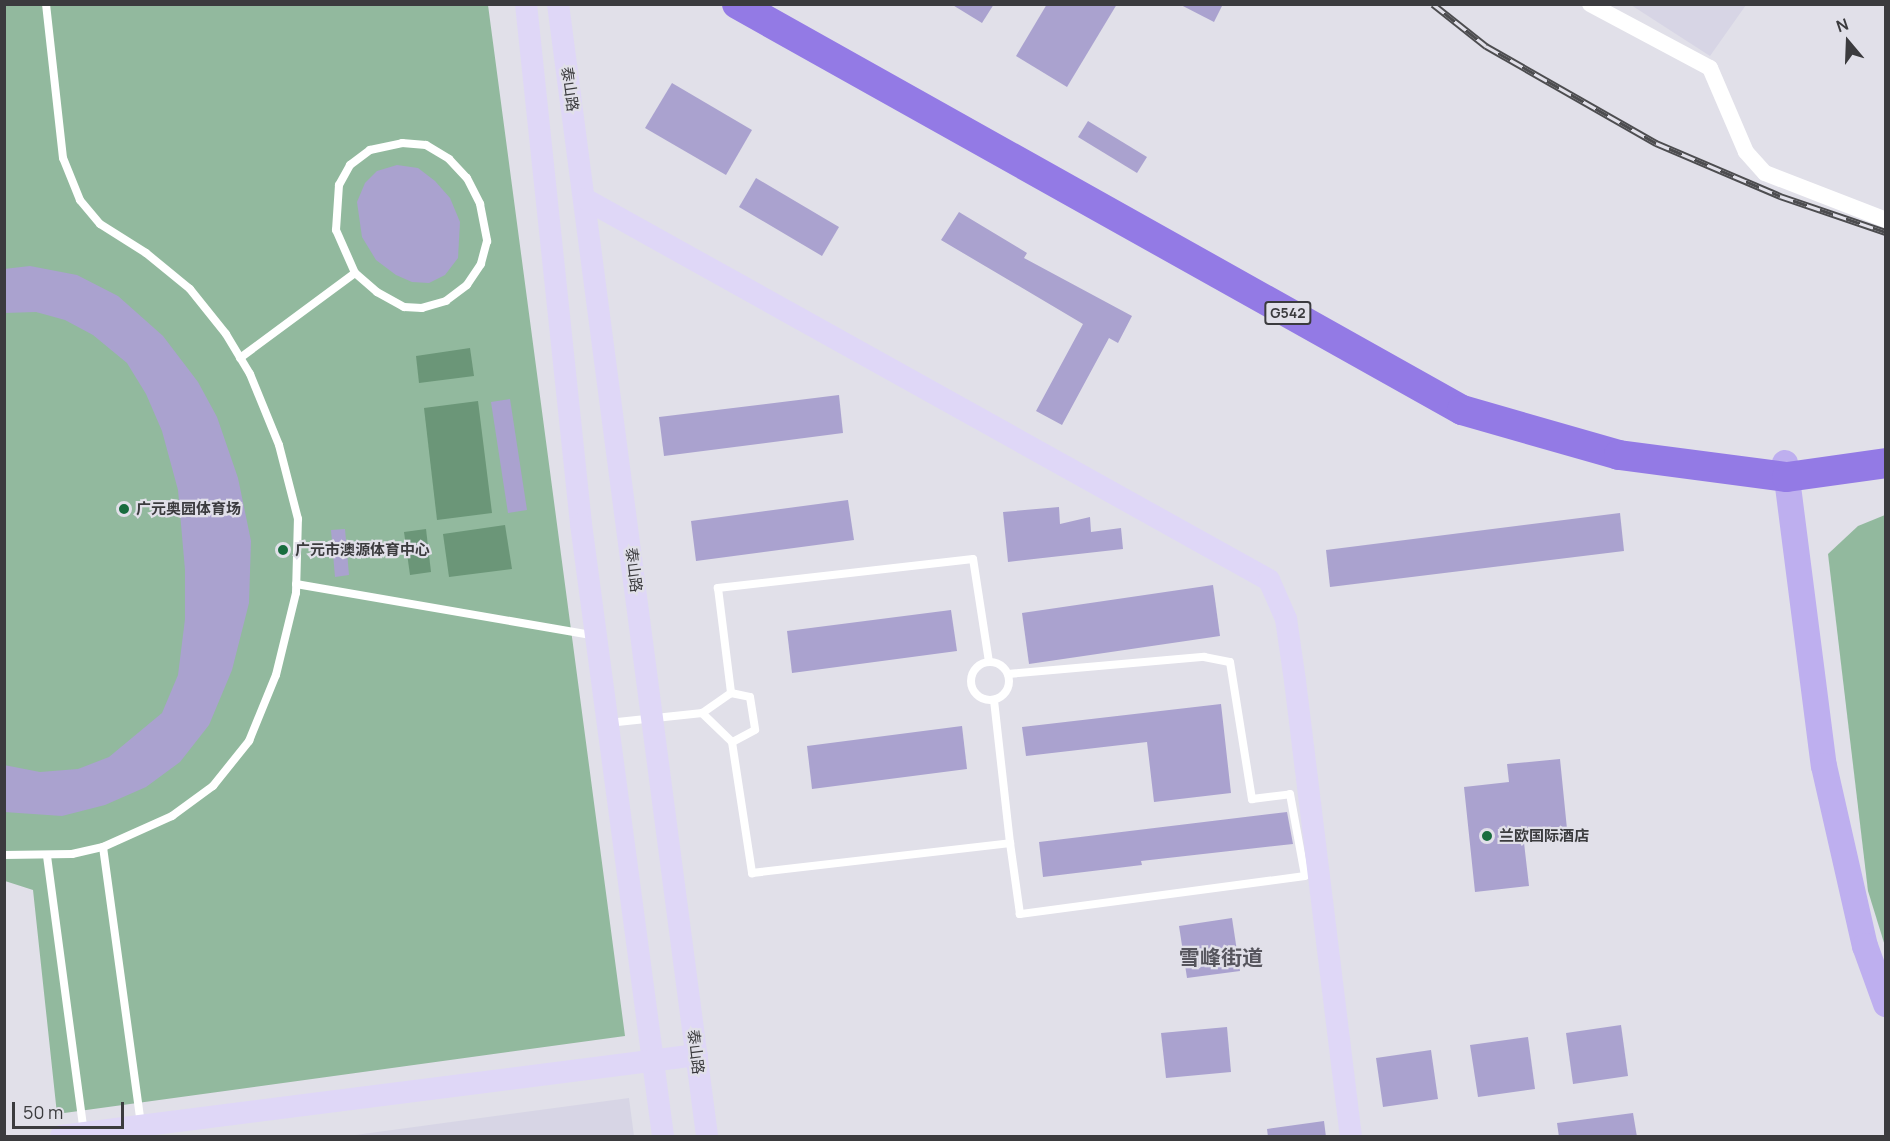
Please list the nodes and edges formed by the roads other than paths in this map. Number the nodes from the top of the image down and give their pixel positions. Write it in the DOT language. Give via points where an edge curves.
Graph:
graph roads {
  1 [pos="46,4"];
  2 [pos="526,4"];
  3 [pos="558,4"];
  4 [pos="737,4"];
  5 [pos="779,4"];
  6 [pos="1590,4"];
  7 [pos="585,199"];
  8 [pos="1886,220"];
  9 [pos="356,273"];
  10 [pos="240,358"];
  11 [pos="1886,462"];
  12 [pos="1792,469"];
  13 [pos="296,584"];
  14 [pos="596,636"];
  15 [pos="989,662"];
  16 [pos="1008,674"];
  17 [pos="730,693"];
  18 [pos="994,700"];
  19 [pos="702,713"];
  20 [pos="653,718"];
  21 [pos="608,723"];
  22 [pos="732,742"];
  23 [pos="1010,843"];
  24 [pos="103,847"];
  25 [pos="4,855"];
  26 [pos="47,856"];
  27 [pos="1886,967"];
  28 [pos="1886,1004"];
  29 [pos="697,1055"];
  30 [pos="653,1060"];
  31 [pos="141,1126"];
  32 [pos="84,1133"];
  33 [pos="61,1137"];
  34 [pos="663,1137"];
  35 [pos="707,1137"];
  36 [pos="1352,1137"];
  1 -- 10 [label="lane" via="63,158 80,200 100,224 146,253 190,289"];
  2 -- 14 [label="street"];
  3 -- 7 [label="street, 泰山路"];
  4 -- 12 [label="highway, G542" via="1462,410 1619,455"];
  5 -- 12 [label="highway, G542" via="1472,394 1620,441"];
  6 -- 8 [label="street" via="1710,68 1746,152 1765,173"];
  7 -- 20 [label="street, 泰山路"];
  7 -- 36 [label="street" via="1269,580 1286,619 1294,671"];
  9 -- 9 [label="lane" via="377,292 404,307 422,308 446,301 467,285 481,264 487,241 480,204 466,178 449,159 426,145 402,142 370,150 350,165 339,185 334,212 342,247"];
  9 -- 10 [label="lane"];
  10 -- 13 [label="lane" via="279,445 298,519"];
  11 -- 12 [label="highway, G542"];
  12 -- 27 [label="main road" via="1836,764"];
  12 -- 28 [label="main road" via="1824,766 1865,946"];
  13 -- 14 [label="lane"];
  13 -- 24 [label="lane" via="276,675 249,741 213,786 172,816"];
  14 -- 21 [label="street"];
  15 -- 16 [label="lane" via="1000,665"];
  15 -- 17 [label="lane" via="973,559 718,588"];
  15 -- 18 [label="lane" via="977,666 970,677 972,690 981,699"];
  16 -- 18 [label="lane" via="1009,685 1004,695"];
  16 -- 23 [label="lane" via="1204,657 1230,662 1252,799 1290,794 1305,876 1020,914"];
  17 -- 19 [label="lane"];
  17 -- 22 [label="lane" via="750,697 755,730"];
  18 -- 23 [label="lane"];
  19 -- 20 [label="lane"];
  19 -- 22 [label="lane"];
  20 -- 21 [label="lane"];
  20 -- 29 [label="street, 泰山路"];
  21 -- 30 [label="street"];
  22 -- 23 [label="lane" via="752,873"];
  24 -- 26 [label="lane"];
  24 -- 31 [label="lane"];
  25 -- 26 [label="lane"];
  26 -- 32 [label="lane"];
  29 -- 30 [label="street"];
  29 -- 35 [label="street, 泰山路"];
  30 -- 31 [label="street"];
  30 -- 34 [label="street"];
  31 -- 32 [label="street"];
  32 -- 33 [label="street"];
}
